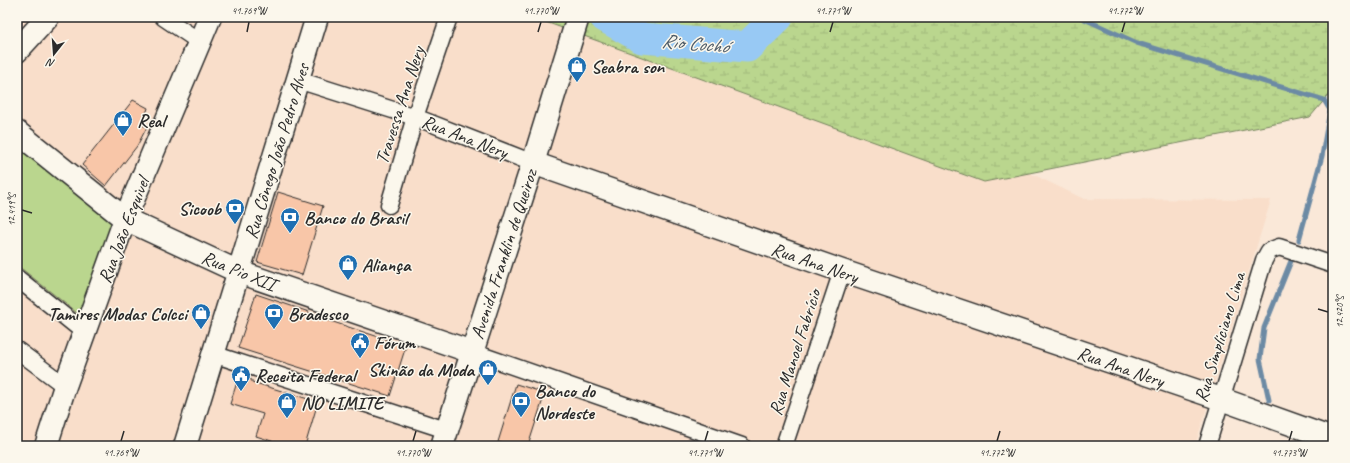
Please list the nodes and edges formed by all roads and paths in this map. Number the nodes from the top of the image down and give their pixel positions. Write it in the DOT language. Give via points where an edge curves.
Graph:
graph roads {
  1 [pos="48,17"];
  2 [pos="163,17"];
  3 [pos="210,17"];
  4 [pos="317,17"];
  5 [pos="449,17"];
  6 [pos="578,17"];
  7 [pos="200,42"];
  8 [pos="17,51"];
  9 [pos="298,80"];
  10 [pos="415,117"];
  11 [pos="18,134"];
  12 [pos="533,163"];
  13 [pos="389,205"];
  14 [pos="125,219"];
  15 [pos="1333,265"];
  16 [pos="842,271"];
  17 [pos="239,272"];
  18 [pos="17,278"];
  19 [pos="84,332"];
  20 [pos="17,350"];
  21 [pos="472,352"];
  22 [pos="213,354"];
  23 [pos="64,386"];
  24 [pos="1221,399"];
  25 [pos="444,438"];
  26 [pos="1333,439"];
  27 [pos="46,446"];
  28 [pos="185,446"];
  29 [pos="742,446"];
  30 [pos="784,446"];
  31 [pos="1207,446"];
  1 -- 8 [label="street"];
  2 -- 7 [label="street"];
  3 -- 7 [label="street, Rua João Esquivel"];
  4 -- 9 [label="street, Rua Cônego João Pedro Alves"];
  5 -- 10 [label="street, Travessa Ana Nery"];
  6 -- 12 [label="street, Avenida Franklin de Queiroz"];
  7 -- 14 [label="street, Rua João Esquivel"];
  9 -- 10 [label="street, Rua Ana Nery"];
  9 -- 17 [label="street, Rua Cônego João Pedro Alves"];
  10 -- 12 [label="street, Rua Ana Nery"];
  10 -- 13 [label="street, Travessa Ana Nery"];
  11 -- 14 [label="street, Rua Pio XII"];
  12 -- 16 [label="street, Rua Ana Nery"];
  12 -- 21 [label="street, Avenida Franklin de Queiroz"];
  14 -- 17 [label="street, Rua Pio XII"];
  14 -- 19 [label="street, Rua João Esquivel"];
  15 -- 24 [label="street, Rua Simpliciano Lima" via="1279,247 1269,251"];
  16 -- 24 [label="street, Rua Ana Nery"];
  16 -- 30 [label="street, Rua Manoel Fabrício"];
  17 -- 21 [label="street, Rua Pio XII"];
  17 -- 22 [label="street, Rua Cônego João Pedro Alves"];
  18 -- 19 [label="street"];
  19 -- 23 [label="street, Rua João Esquivel"];
  20 -- 23 [label="street"];
  21 -- 25 [label="street, Avenida Franklin de Queiroz"];
  21 -- 29 [label="street, Rua Pio XII"];
  22 -- 25 [label="street"];
  22 -- 28 [label="street, Rua Cônego João Pedro Alves"];
  23 -- 27 [label="street, Rua João Esquivel"];
  24 -- 26 [label="street, Rua Ana Nery"];
  24 -- 31 [label="street, Rua Simpliciano Lima"];
}
